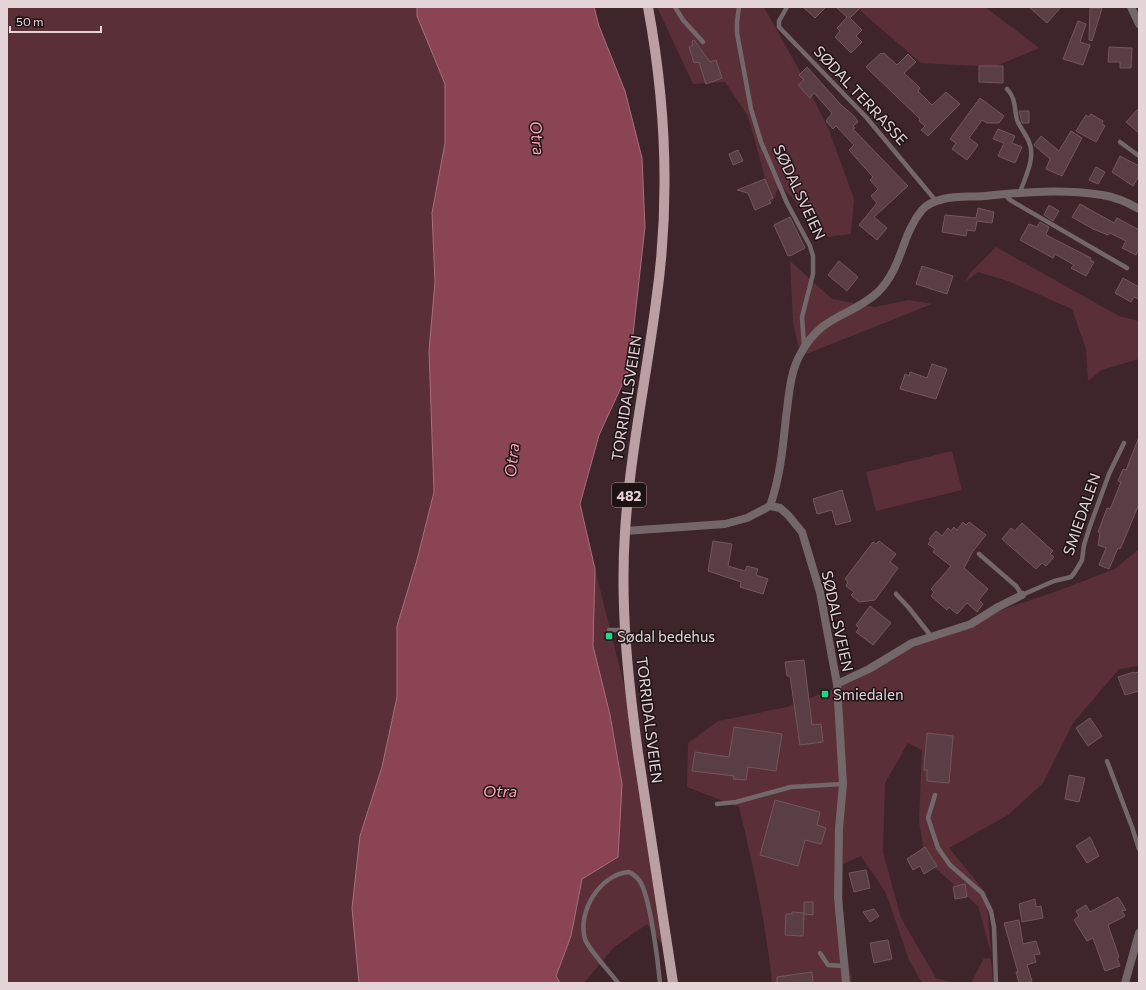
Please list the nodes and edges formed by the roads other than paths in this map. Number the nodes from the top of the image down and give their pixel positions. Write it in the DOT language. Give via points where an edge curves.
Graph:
graph roads {
  1 [pos="648,7"];
  2 [pos="675,7"];
  3 [pos="739,7"];
  4 [pos="787,7"];
  5 [pos="1131,7"];
  6 [pos="1139,24"];
  7 [pos="703,42"];
  8 [pos="1007,89"];
  9 [pos="1120,142"];
  10 [pos="1139,156"];
  11 [pos="1020,192"];
  12 [pos="1004,194"];
  13 [pos="936,201"];
  14 [pos="1139,209"];
  15 [pos="1127,268"];
  16 [pos="804,348"];
  17 [pos="1124,443"];
  18 [pos="770,506"];
  19 [pos="625,530"];
  20 [pos="979,554"];
  21 [pos="896,594"];
  22 [pos="1022,596"];
  23 [pos="609,630"];
  24 [pos="625,630"];
  25 [pos="931,636"];
  26 [pos="838,684"];
  27 [pos="1107,761"];
  28 [pos="843,784"];
  29 [pos="934,795"];
  30 [pos="717,804"];
  31 [pos="1139,849"];
  32 [pos="1139,933"];
  33 [pos="820,953"];
  34 [pos="844,966"];
  35 [pos="618,983"];
  36 [pos="660,983"];
  37 [pos="673,983"];
  38 [pos="846,983"];
  39 [pos="996,983"];
  40 [pos="1125,983"];
  1 -- 19 [label="main road, TORRIDALSVEIEN / 482" via="662,112 663,232 657,300 635,432"];
  2 -- 7 [label="lane"];
  3 -- 16 [label="lane, SØDALSVEIEN" via="737,33 761,142 786,203 813,256 813,274 802,317"];
  4 -- 13 [label="lane, SØDAL TERRASSE" via="779,21 779,27 866,116"];
  5 -- 6 [label="street"];
  8 -- 11 [label="lane" via="1013,97 1018,124 1030,142 1029,169"];
  9 -- 10 [label="lane"];
  11 -- 12 [label="street"];
  11 -- 14 [label="street" via="1066,191 1103,195"];
  12 -- 13 [label="street" via="952,197"];
  12 -- 15 [label="lane" via="1010,200"];
  13 -- 16 [label="street" via="922,210 894,271 883,287 865,301 819,328"];
  16 -- 18 [label="street, SØDALSVEIEN" via="790,387 782,458"];
  17 -- 22 [label="lane, SMIEDALEN" via="1109,474 1084,545 1082,560 1075,572 1071,577 1054,581"];
  18 -- 19 [label="street" via="747,518 725,524"];
  18 -- 26 [label="street, SØDALSVEIEN" via="780,508 788,514 802,532 820,592"];
  19 -- 24 [label="main road, TORRIDALSVEIEN / 482"];
  20 -- 22 [label="lane" via="1016,586"];
  21 -- 25 [label="lane"];
  22 -- 25 [label="street, SMIEDALEN" via="971,624"];
  23 -- 24 [label="lane"];
  24 -- 37 [label="main road, TORRIDALSVEIEN / 482" via="634,728"];
  25 -- 26 [label="street, SMIEDALEN" via="912,643 870,669"];
  26 -- 28 [label="street, SØDALSVEIEN"];
  27 -- 31 [label="lane"];
  28 -- 30 [label="lane" via="791,787 736,802"];
  28 -- 34 [label="street, SØDALSVEIEN" via="838,898"];
  29 -- 39 [label="lane" via="928,818 938,848 950,865 982,893 991,911"];
  32 -- 40 [label="street"];
  33 -- 34 [label="lane" via="828,965"];
  34 -- 38 [label="street, SØDALSVEIEN"];
  35 -- 36 [label="lane" via="585,939 584,925 594,892 608,880 629,872 640,881 644,893"];
}
